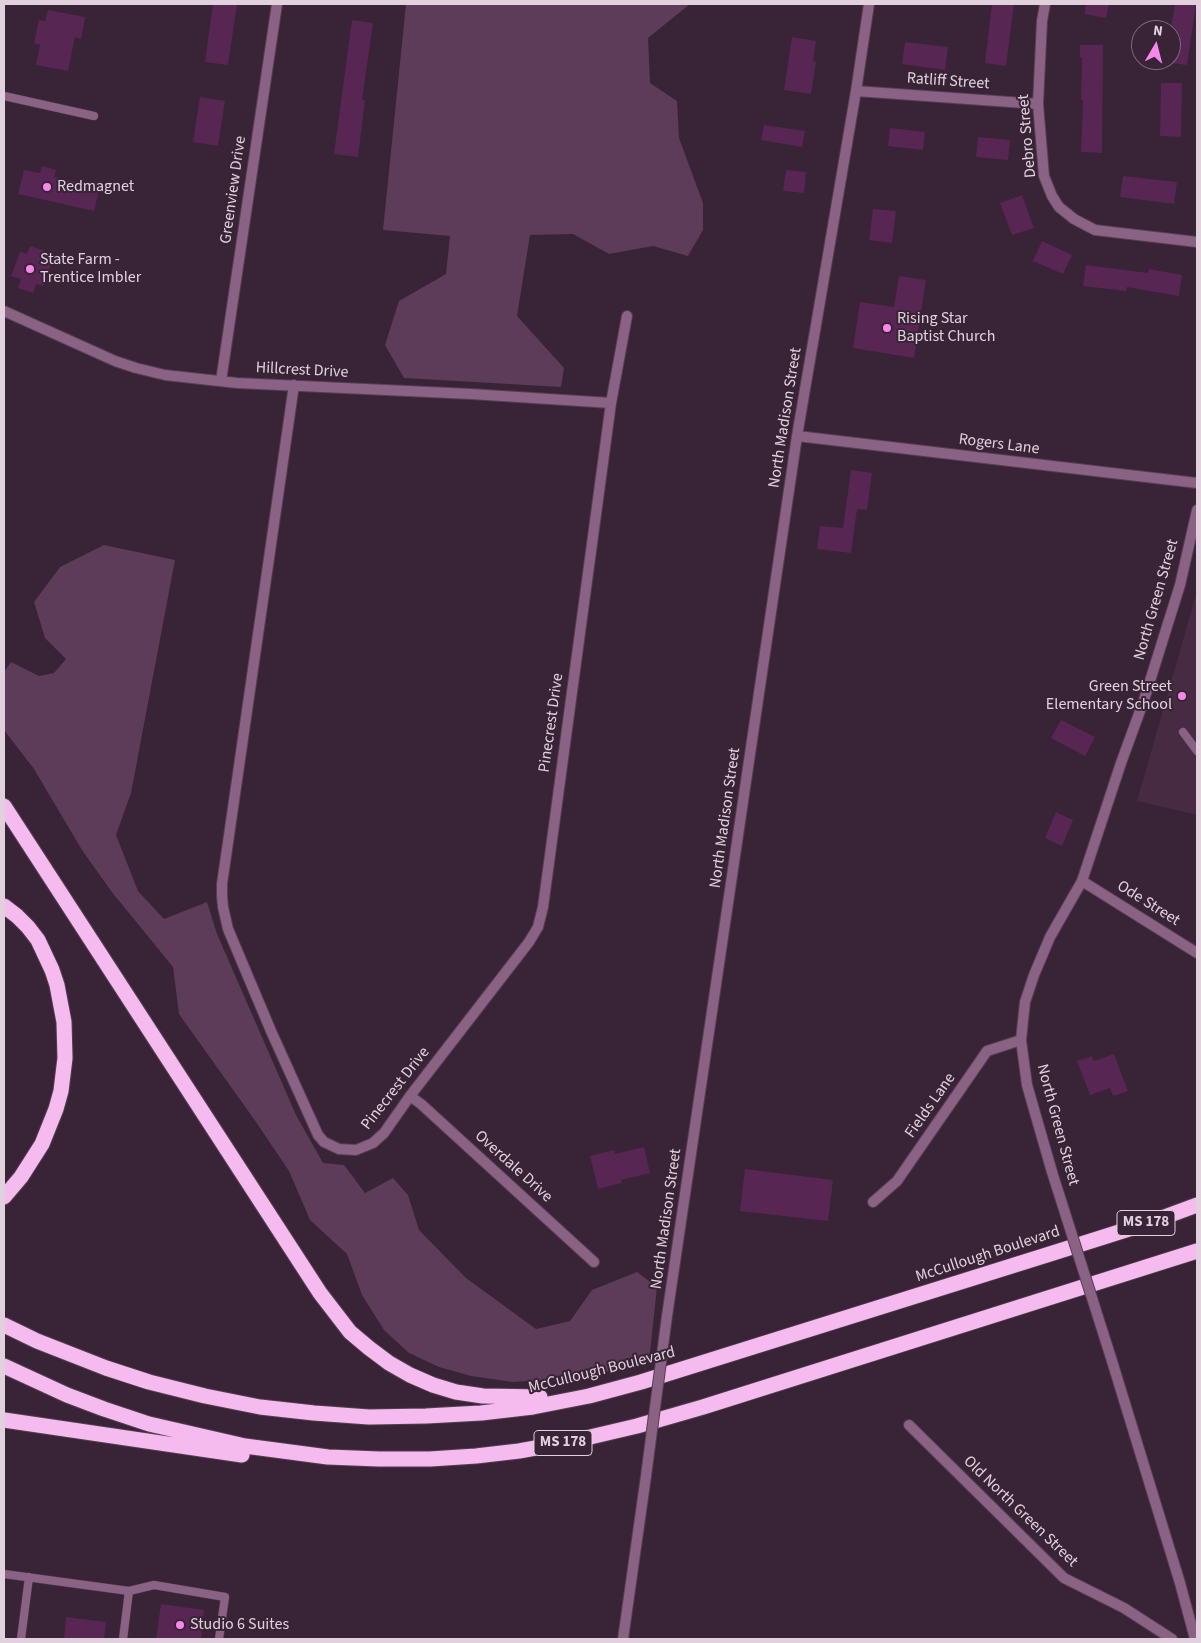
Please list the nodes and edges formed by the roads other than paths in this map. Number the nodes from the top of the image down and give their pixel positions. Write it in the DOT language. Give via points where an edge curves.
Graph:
graph roads {
  1 [pos="277,4"];
  2 [pos="869,4"];
  3 [pos="1045,4"];
  4 [pos="856,90"];
  5 [pos="4,96"];
  6 [pos="1038,104"];
  7 [pos="94,116"];
  8 [pos="1197,242"];
  9 [pos="4,310"];
  10 [pos="626,316"];
  11 [pos="221,381"];
  12 [pos="294,386"];
  13 [pos="611,403"];
  14 [pos="797,436"];
  15 [pos="1197,483"];
  16 [pos="1197,510"];
  17 [pos="1183,732"];
  18 [pos="1197,751"];
  19 [pos="4,806"];
  20 [pos="1082,881"];
  21 [pos="4,906"];
  22 [pos="1197,953"];
  23 [pos="1021,1040"];
  24 [pos="410,1096"];
  25 [pos="4,1197"];
  26 [pos="1197,1200"];
  27 [pos="874,1202"];
  28 [pos="1197,1205"];
  29 [pos="1151,1222"];
  30 [pos="1197,1251"];
  31 [pos="594,1262"];
  32 [pos="4,1325"];
  33 [pos="4,1366"];
  34 [pos="589,1396"];
  35 [pos="4,1420"];
  36 [pos="909,1425"];
  37 [pos="328,1457"];
  38 [pos="4,1574"];
  39 [pos="29,1577"];
  40 [pos="129,1591"];
  41 [pos="21,1639"];
  42 [pos="123,1639"];
  43 [pos="220,1639"];
  44 [pos="623,1639"];
  45 [pos="1172,1639"];
  46 [pos="1195,1639"];
  1 -- 11 [label="street, Greenview Drive"];
  2 -- 4 [label="street, North Madison Street"];
  3 -- 6 [label="street, Debro Street"];
  4 -- 6 [label="street, Ratliff Street"];
  4 -- 14 [label="street, North Madison Street"];
  5 -- 7 [label="lane"];
  6 -- 8 [label="street, Debro Street" via="1044,176 1059,207 1095,230"];
  9 -- 11 [label="street, Hillcrest Drive" via="126,365 165,375"];
  10 -- 13 [label="street, Pinecrest Drive"];
  11 -- 12 [label="street, Hillcrest Drive"];
  12 -- 13 [label="street, Hillcrest Drive"];
  12 -- 24 [label="street, Pinecrest Drive" via="222,884 223,907 228,928 271,1031 324,1142 339,1149 365,1148 384,1133"];
  13 -- 24 [label="street, Pinecrest Drive" via="541,917 530,942"];
  14 -- 15 [label="street, Rogers Lane"];
  14 -- 44 [label="street, North Madison Street, bridge"];
  16 -- 20 [label="street, North Green Street" via="1180,585"];
  17 -- 18 [label="lane"];
  19 -- 34 [label="highway" via="320,1293 350,1332 410,1375 456,1392 524,1398"];
  20 -- 22 [label="street, Ode Street"];
  20 -- 23 [label="street, North Green Street" via="1050,937 1034,974 1025,1002"];
  21 -- 25 [label="highway" via="38,940 52,970 64,1022 65,1058 61,1092 46,1136 33,1160"];
  23 -- 27 [label="street, Fields Lane" via="987,1051 897,1181"];
  23 -- 46 [label="street, North Green Street, bridge" via="1027,1085 1052,1172"];
  24 -- 31 [label="street, Overdale Drive"];
  26 -- 29 [label="highway"];
  28 -- 29 [label="highway, McCullough Boulevard / MS 178"];
  29 -- 34 [label="highway, McCullough Boulevard / MS 178" via="703,1364"];
  30 -- 37 [label="highway, MS 178" via="628,1428 560,1444 476,1456 430,1459"];
  32 -- 34 [label="highway, McCullough Boulevard / MS 178" via="73,1356 149,1382 260,1407 314,1414 435,1416 533,1407"];
  33 -- 37 [label="highway, MS 178" via="67,1395 149,1424 245,1446"];
  35 -- 37 [label="highway" via="264,1458"];
  36 -- 45 [label="street, Old North Green Street" via="1064,1578 1124,1608"];
  38 -- 39 [label="lane"];
  39 -- 40 [label="lane"];
  39 -- 41 [label="lane"];
  40 -- 42 [label="lane"];
  40 -- 43 [label="lane" via="154,1585 225,1596"];
}
